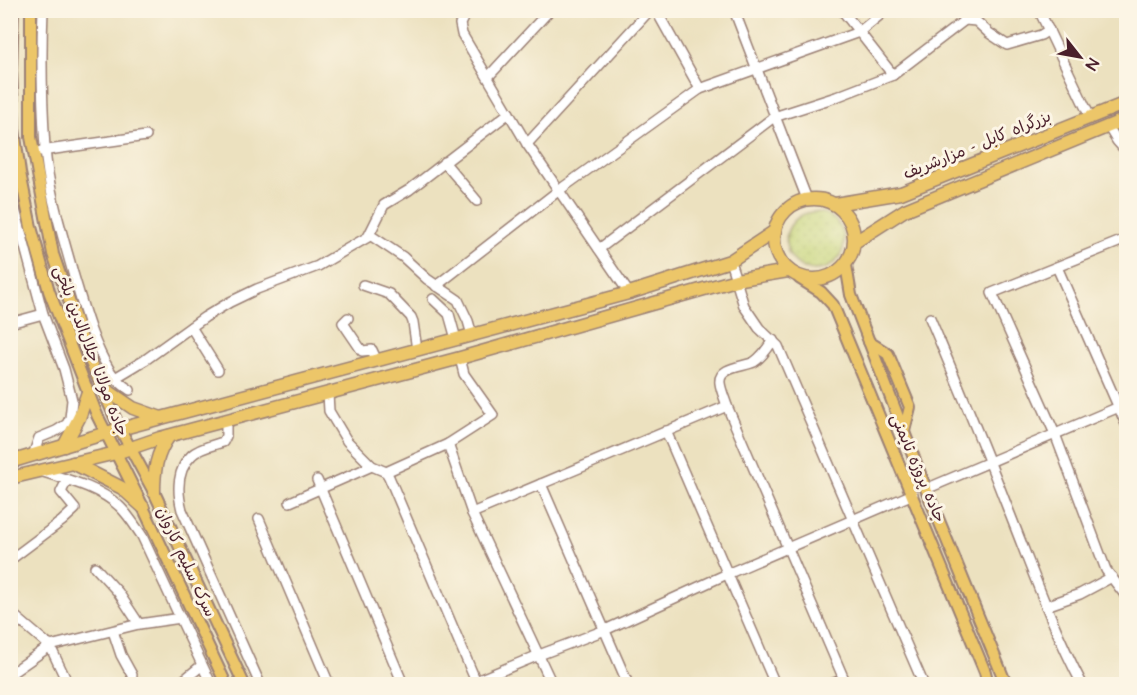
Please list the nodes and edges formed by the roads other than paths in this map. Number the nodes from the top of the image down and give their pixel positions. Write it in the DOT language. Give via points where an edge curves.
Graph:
graph roads {
  1 [pos="13,10"];
  2 [pos="31,10"];
  3 [pos="43,10"];
  4 [pos="467,10"];
  5 [pos="550,10"];
  6 [pos="650,10"];
  7 [pos="657,10"];
  8 [pos="734,10"];
  9 [pos="842,10"];
  10 [pos="886,10"];
  11 [pos="957,10"];
  12 [pos="978,10"];
  13 [pos="1039,10"];
  14 [pos="965,20"];
  15 [pos="1049,30"];
  16 [pos="859,32"];
  17 [pos="756,69"];
  18 [pos="893,75"];
  19 [pos="488,77"];
  20 [pos="700,89"];
  21 [pos="1126,103"];
  22 [pos="509,113"];
  23 [pos="774,117"];
  24 [pos="1090,117"];
  25 [pos="1126,119"];
  26 [pos="1108,126"];
  27 [pos="146,136"];
  28 [pos="527,144"];
  29 [pos="45,150"];
  30 [pos="1126,151"];
  31 [pos="33,152"];
  32 [pos="444,162"];
  33 [pos="10,191"];
  34 [pos="558,191"];
  35 [pos="807,199"];
  36 [pos="477,201"];
  37 [pos="835,204"];
  38 [pos="774,231"];
  39 [pos="370,236"];
  40 [pos="1126,240"];
  41 [pos="855,242"];
  42 [pos="599,249"];
  43 [pos="730,261"];
  44 [pos="846,265"];
  45 [pos="1057,267"];
  46 [pos="794,274"];
  47 [pos="736,280"];
  48 [pos="363,285"];
  49 [pos="436,286"];
  50 [pos="629,294"];
  51 [pos="433,299"];
  52 [pos="43,314"];
  53 [pos="348,318"];
  54 [pos="930,318"];
  55 [pos="10,322"];
  56 [pos="191,327"];
  57 [pos="472,335"];
  58 [pos="456,339"];
  59 [pos="773,340"];
  60 [pos="417,350"];
  61 [pos="460,358"];
  62 [pos="377,360"];
  63 [pos="78,365"];
  64 [pos="64,369"];
  65 [pos="218,370"];
  66 [pos="116,378"];
  67 [pos="102,387"];
  68 [pos="130,390"];
  69 [pos="88,392"];
  70 [pos="328,394"];
  71 [pos="728,406"];
  72 [pos="1123,406"];
  73 [pos="162,418"];
  74 [pos="226,421"];
  75 [pos="1126,424"];
  76 [pos="120,429"];
  77 [pos="666,431"];
  78 [pos="106,434"];
  79 [pos="1055,434"];
  80 [pos="169,436"];
  81 [pos="448,444"];
  82 [pos="64,446"];
  83 [pos="130,448"];
  84 [pos="116,453"];
  85 [pos="33,456"];
  86 [pos="10,462"];
  87 [pos="990,462"];
  88 [pos="73,463"];
  89 [pos="372,466"];
  90 [pos="40,471"];
  91 [pos="386,472"];
  92 [pos="10,478"];
  93 [pos="67,480"];
  94 [pos="317,480"];
  95 [pos="541,484"];
  96 [pos="926,489"];
  97 [pos="321,490"];
  98 [pos="154,492"];
  99 [pos="913,494"];
  100 [pos="290,502"];
  101 [pos="144,507"];
  102 [pos="472,513"];
  103 [pos="259,519"];
  104 [pos="852,521"];
  105 [pos="788,548"];
  106 [pos="10,560"];
  107 [pos="95,567"];
  108 [pos="727,574"];
  109 [pos="1112,577"];
  110 [pos="1126,596"];
  111 [pos="1046,606"];
  112 [pos="10,612"];
  113 [pos="181,618"];
  114 [pos="140,624"];
  115 [pos="605,630"];
  116 [pos="113,631"];
  117 [pos="50,646"];
  118 [pos="539,655"];
  119 [pos="201,666"];
  120 [pos="10,674"];
  121 [pos="132,675"];
  122 [pos="845,682"];
  123 [pos="923,683"];
  124 [pos="68,684"];
  125 [pos="179,684"];
  126 [pos="211,684"];
  127 [pos="226,684"];
  128 [pos="244,684"];
  129 [pos="260,684"];
  130 [pos="329,684"];
  131 [pos="403,684"];
  132 [pos="474,684"];
  133 [pos="552,684"];
  134 [pos="628,684"];
  135 [pos="775,684"];
  136 [pos="831,684"];
  137 [pos="988,684"];
  138 [pos="1006,684"];
  139 [pos="1082,684"];
  1 -- 63 [label="main road, جاده مولانا جلال‌الدین بلخی" via="11,70 20,173 49,291"];
  2 -- 31 [label="main road, جاده مولانا جلال‌الدین بلخی"];
  3 -- 29 [label="street"];
  4 -- 19 [label="street" via="460,29"];
  5 -- 19 [label="street"];
  6 -- 28 [label="street"];
  7 -- 20 [label="street"];
  8 -- 17 [label="street"];
  9 -- 16 [label="street"];
  10 -- 16 [label="street"];
  11 -- 14 [label="street"];
  12 -- 14 [label="street"];
  13 -- 15 [label="street"];
  14 -- 15 [label="street" via="976,21 1007,45"];
  14 -- 18 [label="street"];
  15 -- 24 [label="street"];
  16 -- 17 [label="street"];
  16 -- 18 [label="street"];
  17 -- 20 [label="street"];
  17 -- 23 [label="street"];
  18 -- 23 [label="street"];
  19 -- 22 [label="street"];
  20 -- 34 [label="street"];
  21 -- 24 [label="highway, بزرگراه کابل - مزارشریف"];
  22 -- 28 [label="street"];
  22 -- 32 [label="street"];
  23 -- 35 [label="street"];
  23 -- 42 [label="street"];
  24 -- 37 [label="highway, بزرگراه کابل - مزارشریف" via="902,193"];
  25 -- 26 [label="highway, بزرگراه کابل - مزارشریف"];
  26 -- 30 [label="street"];
  26 -- 41 [label="highway, بزرگراه کابل - مزارشریف" via="905,210"];
  27 -- 29 [label="street"];
  28 -- 34 [label="street"];
  29 -- 31 [label="street"];
  29 -- 66 [label="street" via="64,241 86,315"];
  31 -- 67 [label="main road, جاده مولانا جلال‌الدین بلخی" via="53,254"];
  32 -- 36 [label="street"];
  32 -- 39 [label="street" via="384,205"];
  33 -- 52 [label="street"];
  34 -- 42 [label="street"];
  34 -- 49 [label="street"];
  35 -- 37 [label="highway"];
  35 -- 38 [label="highway" via="792,205"];
  37 -- 41 [label="highway" via="853,227"];
  38 -- 43 [label="highway"];
  38 -- 46 [label="highway" via="779,260"];
  39 -- 49 [label="street" via="403,257"];
  39 -- 56 [label="street" via="318,266 256,289"];
  40 -- 45 [label="street"];
  41 -- 44 [label="highway"];
  42 -- 50 [label="street"];
  43 -- 47 [label="street"];
  43 -- 50 [label="highway"];
  44 -- 46 [label="highway" via="833,276 816,280"];
  44 -- 96 [label="main road, جاده پروژه تایمنی" via="851,295"];
  45 -- 72 [label="street"];
  45 -- 79 [label="street" via="992,292"];
  46 -- 47 [label="highway"];
  46 -- 99 [label="main road, جاده پروژه تایمنی" via="833,304"];
  47 -- 59 [label="street" via="751,318"];
  47 -- 61 [label="highway"];
  48 -- 60 [label="street" via="389,294 411,317"];
  49 -- 57 [label="street" via="461,304"];
  50 -- 57 [label="highway"];
  51 -- 58 [label="street" via="448,314"];
  52 -- 55 [label="street"];
  52 -- 64 [label="street"];
  53 -- 62 [label="street" via="343,323 362,351 372,350"];
  54 -- 87 [label="street"];
  56 -- 65 [label="street"];
  56 -- 66 [label="street"];
  57 -- 58 [label="highway"];
  58 -- 60 [label="highway"];
  59 -- 71 [label="street" via="754,362 722,375 719,381"];
  59 -- 104 [label="street"];
  60 -- 62 [label="highway"];
  61 -- 70 [label="highway"];
  61 -- 81 [label="street" via="464,374 493,415"];
  62 -- 73 [label="highway"];
  63 -- 64 [label="street"];
  63 -- 69 [label="main road, جاده مولانا جلال‌الدین بلخی"];
  64 -- 85 [label="street" via="72,399 70,417 67,424 39,438"];
  66 -- 68 [label="street"];
  67 -- 73 [label="highway" via="133,408"];
  67 -- 76 [label="main road, جاده مولانا جلال‌الدین بلخی"];
  69 -- 78 [label="main road, جاده مولانا جلال‌الدین بلخی"];
  69 -- 82 [label="highway" via="80,418"];
  70 -- 74 [label="highway"];
  70 -- 89 [label="street" via="332,418 347,441"];
  71 -- 77 [label="street"];
  71 -- 105 [label="street"];
  72 -- 75 [label="street"];
  72 -- 79 [label="street"];
  73 -- 76 [label="highway"];
  74 -- 80 [label="highway"];
  74 -- 129 [label="street" via="223,441 193,454 185,464 179,498"];
  76 -- 78 [label="highway"];
  76 -- 83 [label="main road, جاده مولانا جلال‌الدین بلخی"];
  77 -- 95 [label="street"];
  77 -- 108 [label="street"];
  78 -- 82 [label="highway"];
  78 -- 84 [label="main road, جاده مولانا جلال‌الدین بلخی"];
  79 -- 87 [label="street"];
  79 -- 109 [label="street"];
  80 -- 83 [label="highway"];
  80 -- 98 [label="highway" via="156,463"];
  81 -- 91 [label="street"];
  81 -- 102 [label="street"];
  82 -- 85 [label="highway"];
  83 -- 84 [label="highway"];
  83 -- 98 [label="main road, جاده مولانا جلال‌الدین بلخی"];
  84 -- 88 [label="highway"];
  84 -- 101 [label="main road, سرک سلیم کاروان"];
  85 -- 86 [label="highway"];
  87 -- 96 [label="street"];
  87 -- 111 [label="street"];
  88 -- 90 [label="highway"];
  88 -- 101 [label="highway" via="122,488"];
  89 -- 91 [label="street"];
  89 -- 97 [label="street"];
  90 -- 92 [label="highway"];
  90 -- 93 [label="street"];
  91 -- 132 [label="street"];
  93 -- 106 [label="street" via="60,492 75,508"];
  93 -- 113 [label="street" via="109,499 128,517 142,536"];
  94 -- 97 [label="street"];
  95 -- 102 [label="street"];
  95 -- 115 [label="street"];
  96 -- 138 [label="main road, جاده پروژه تایمنی"];
  97 -- 100 [label="street"];
  97 -- 131 [label="street"];
  98 -- 128 [label="main road, جاده مولانا جلال‌الدین بلخی"];
  99 -- 104 [label="street"];
  99 -- 137 [label="main road, جاده پروژه تایمنی"];
  101 -- 127 [label="main road, سرک سلیم کاروان"];
  102 -- 118 [label="street"];
  103 -- 130 [label="street"];
  104 -- 105 [label="street"];
  104 -- 123 [label="street"];
  105 -- 108 [label="street"];
  105 -- 122 [label="street"];
  107 -- 114 [label="street"];
  108 -- 115 [label="street"];
  108 -- 135 [label="street"];
  109 -- 110 [label="street"];
  109 -- 111 [label="street"];
  111 -- 139 [label="street"];
  112 -- 117 [label="street"];
  113 -- 114 [label="street"];
  113 -- 119 [label="street"];
  114 -- 116 [label="street"];
  115 -- 118 [label="street"];
  115 -- 134 [label="street"];
  116 -- 117 [label="street"];
  116 -- 121 [label="street"];
  117 -- 120 [label="street"];
  117 -- 124 [label="street"];
  118 -- 132 [label="street"];
  118 -- 133 [label="street"];
  119 -- 125 [label="street"];
  119 -- 126 [label="street"];
  122 -- 136 [label="street"];
}
